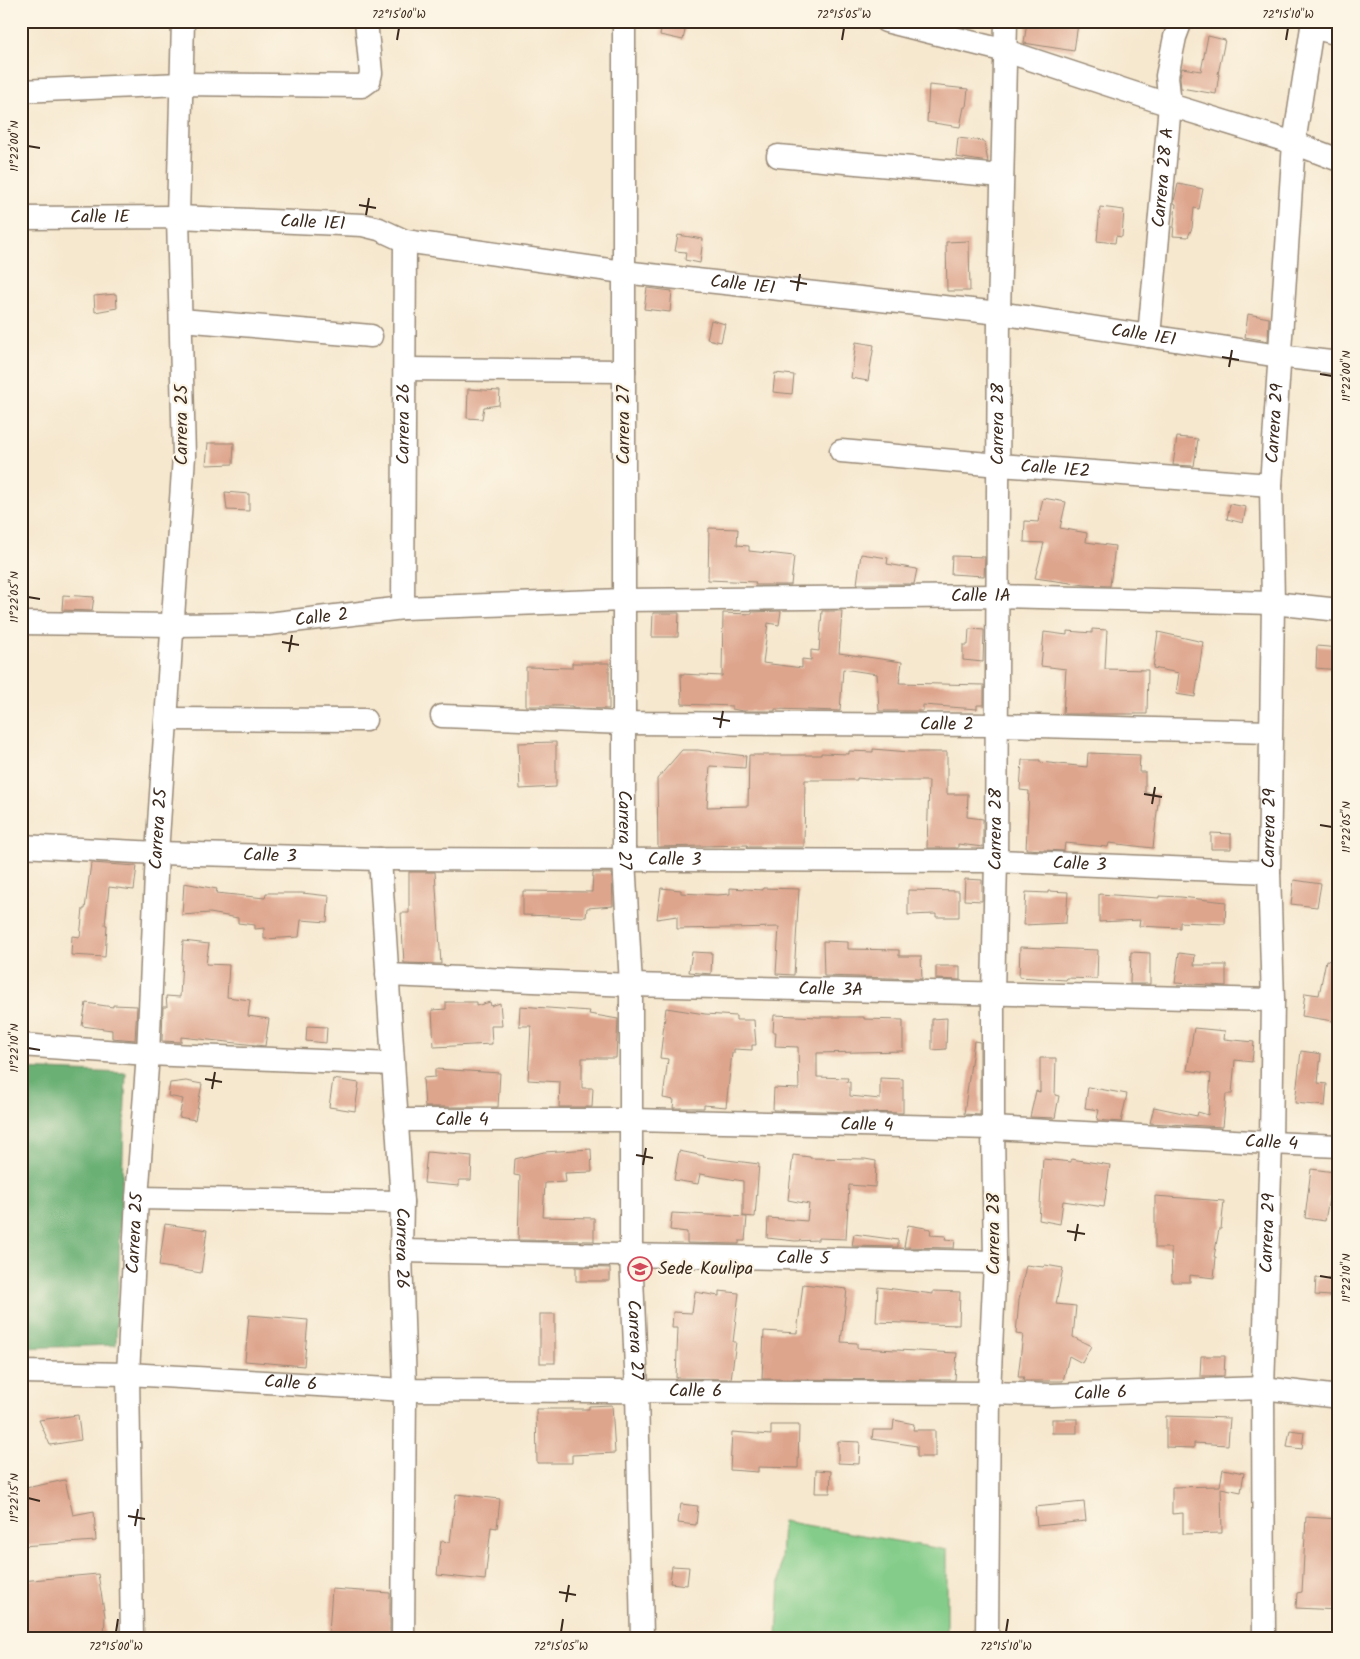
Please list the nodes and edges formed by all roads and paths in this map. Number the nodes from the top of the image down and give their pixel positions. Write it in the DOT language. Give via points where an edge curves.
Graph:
graph roads {
  1 [pos="183,21"];
  2 [pos="366,21"];
  3 [pos="624,21"];
  4 [pos="886,21"];
  5 [pos="1006,21"];
  6 [pos="1181,21"];
  7 [pos="1313,24"];
  8 [pos="1339,34"];
  9 [pos="1006,51"];
  10 [pos="181,84"];
  11 [pos="21,91"];
  12 [pos="1170,105"];
  13 [pos="1294,143"];
  14 [pos="778,156"];
  15 [pos="1339,160"];
  16 [pos="1002,176"];
  17 [pos="178,217"];
  18 [pos="21,218"];
  19 [pos="404,241"];
  20 [pos="623,272"];
  21 [pos="999,313"];
  22 [pos="181,320"];
  23 [pos="371,336"];
  24 [pos="1149,336"];
  25 [pos="1279,356"];
  26 [pos="1339,363"];
  27 [pos="405,369"];
  28 [pos="624,371"];
  29 [pos="841,451"];
  30 [pos="999,465"];
  31 [pos="1271,485"];
  32 [pos="997,596"];
  33 [pos="623,600"];
  34 [pos="1273,604"];
  35 [pos="403,608"];
  36 [pos="1339,610"];
  37 [pos="21,623"];
  38 [pos="173,625"];
  39 [pos="442,716"];
  40 [pos="167,719"];
  41 [pos="365,720"];
  42 [pos="624,723"];
  43 [pos="996,725"];
  44 [pos="1270,732"];
  45 [pos="21,846"];
  46 [pos="157,853"];
  47 [pos="380,859"];
  48 [pos="624,859"];
  49 [pos="996,861"];
  50 [pos="1269,872"];
  51 [pos="387,975"];
  52 [pos="631,985"];
  53 [pos="993,994"];
  54 [pos="1273,1000"];
  55 [pos="21,1045"];
  56 [pos="148,1054"];
  57 [pos="393,1064"];
  58 [pos="396,1120"];
  59 [pos="630,1120"];
  60 [pos="993,1128"];
  61 [pos="1271,1143"];
  62 [pos="1339,1146"];
  63 [pos="137,1198"];
  64 [pos="402,1202"];
  65 [pos="401,1251"];
  66 [pos="631,1256"];
  67 [pos="995,1262"];
  68 [pos="21,1372"];
  69 [pos="128,1374"];
  70 [pos="1263,1388"];
  71 [pos="405,1390"];
  72 [pos="637,1391"];
  73 [pos="989,1392"];
  74 [pos="1339,1398"];
  75 [pos="132,1638"];
  76 [pos="403,1638"];
  77 [pos="642,1638"];
  78 [pos="987,1638"];
  79 [pos="1264,1638"];
  1 -- 10 [label="street, Carrera 25"];
  2 -- 10 [label="street" via="371,73 369,82 362,86"];
  3 -- 20 [label="street, Carrera 27"];
  4 -- 9 [label="street"];
  5 -- 9 [label="street, Carrera 28"];
  6 -- 12 [label="street, Carrera 28 A" via="1167,76"];
  7 -- 8 [label="street"];
  7 -- 13 [label="street, Carrera 29"];
  9 -- 12 [label="street"];
  9 -- 16 [label="street, Carrera 28"];
  10 -- 11 [label="street"];
  10 -- 17 [label="street, Carrera 25"];
  12 -- 13 [label="street"];
  12 -- 24 [label="street, Carrera 28 A"];
  13 -- 15 [label="street"];
  13 -- 25 [label="street, Carrera 29"];
  14 -- 16 [label="street"];
  16 -- 21 [label="street, Carrera 28"];
  17 -- 18 [label="street, Calle 1E"];
  17 -- 19 [label="street, Calle 1E1" via="363,225"];
  17 -- 22 [label="street, Carrera 25"];
  19 -- 20 [label="street, Calle 1E1"];
  19 -- 27 [label="street, Carrera 26"];
  20 -- 21 [label="street, Calle 1E1"];
  20 -- 28 [label="street, Carrera 27"];
  21 -- 24 [label="street, Calle 1E1"];
  21 -- 30 [label="street, Carrera 28"];
  22 -- 23 [label="street"];
  22 -- 38 [label="street, Carrera 25" via="184,456"];
  24 -- 25 [label="street, Calle 1E1"];
  25 -- 26 [label="street, Calle 1E1"];
  25 -- 31 [label="street, Carrera 29"];
  27 -- 28 [label="street"];
  27 -- 35 [label="street, Carrera 26"];
  28 -- 33 [label="street, Carrera 27"];
  29 -- 30 [label="street, Calle 1E2"];
  30 -- 31 [label="street, Calle 1E2"];
  30 -- 32 [label="street, Carrera 28"];
  31 -- 34 [label="street, Carrera 29"];
  32 -- 33 [label="street, Calle 1A"];
  32 -- 34 [label="street, Calle 1A"];
  32 -- 43 [label="street, Carrera 28"];
  33 -- 35 [label="street, Calle 2"];
  33 -- 42 [label="street, Carrera 27"];
  34 -- 36 [label="street, Calle 1A"];
  34 -- 44 [label="street, Carrera 29"];
  35 -- 38 [label="street, Calle 2" via="268,624"];
  37 -- 38 [label="street, Calle 2"];
  38 -- 40 [label="street, Carrera 25"];
  39 -- 42 [label="street, Calle 2"];
  40 -- 41 [label="street"];
  40 -- 46 [label="street, Carrera 25"];
  42 -- 43 [label="street, Calle 2"];
  42 -- 48 [label="street, Carrera 27"];
  43 -- 44 [label="street, Calle 2"];
  43 -- 49 [label="street, Carrera 28"];
  44 -- 50 [label="street, Carrera 29"];
  45 -- 46 [label="street, Calle 3"];
  46 -- 47 [label="street, Calle 3"];
  46 -- 56 [label="street, Carrera 25"];
  47 -- 48 [label="street, Calle 3"];
  47 -- 51 [label="street, Carrera 26"];
  48 -- 49 [label="street, Calle 3"];
  48 -- 52 [label="street, Carrera 27"];
  49 -- 50 [label="street, Calle 3"];
  49 -- 53 [label="street, Carrera 28"];
  50 -- 54 [label="street, Carrera 29"];
  51 -- 52 [label="street, Calle 3A"];
  51 -- 57 [label="street, Carrera 26"];
  52 -- 53 [label="street, Calle 3A"];
  52 -- 59 [label="street, Carrera 27"];
  53 -- 54 [label="street, Calle 3A"];
  53 -- 60 [label="street, Carrera 28"];
  54 -- 61 [label="street, Carrera 29"];
  55 -- 56 [label="street"];
  56 -- 57 [label="street"];
  56 -- 63 [label="street, Carrera 25"];
  57 -- 58 [label="street, Carrera 26"];
  58 -- 59 [label="street, Calle 4"];
  58 -- 64 [label="street, Carrera 26"];
  59 -- 60 [label="street, Calle 4"];
  59 -- 66 [label="street, Carrera 27"];
  60 -- 61 [label="street, Calle 4"];
  60 -- 67 [label="street, Carrera 28"];
  61 -- 62 [label="street, Calle 4"];
  61 -- 70 [label="street, Carrera 29"];
  63 -- 64 [label="street"];
  63 -- 69 [label="street, Carrera 25"];
  64 -- 65 [label="street, Carrera 26"];
  65 -- 66 [label="street, Calle 5"];
  65 -- 71 [label="street, Carrera 26"];
  66 -- 67 [label="street, Calle 5"];
  66 -- 72 [label="street, Carrera 27"];
  67 -- 73 [label="street, Carrera 28"];
  68 -- 69 [label="street, Calle 6"];
  69 -- 71 [label="street, Calle 6"];
  69 -- 75 [label="street, Carrera 25"];
  70 -- 73 [label="street, Calle 6" via="1052,1395"];
  70 -- 74 [label="street, Calle 6"];
  70 -- 79 [label="street, Carrera 29"];
  71 -- 72 [label="street, Calle 6"];
  71 -- 76 [label="street, Carrera 26"];
  72 -- 73 [label="street, Calle 6"];
  72 -- 77 [label="street, Carrera 27"];
  73 -- 78 [label="street, Carrera 28"];
}
